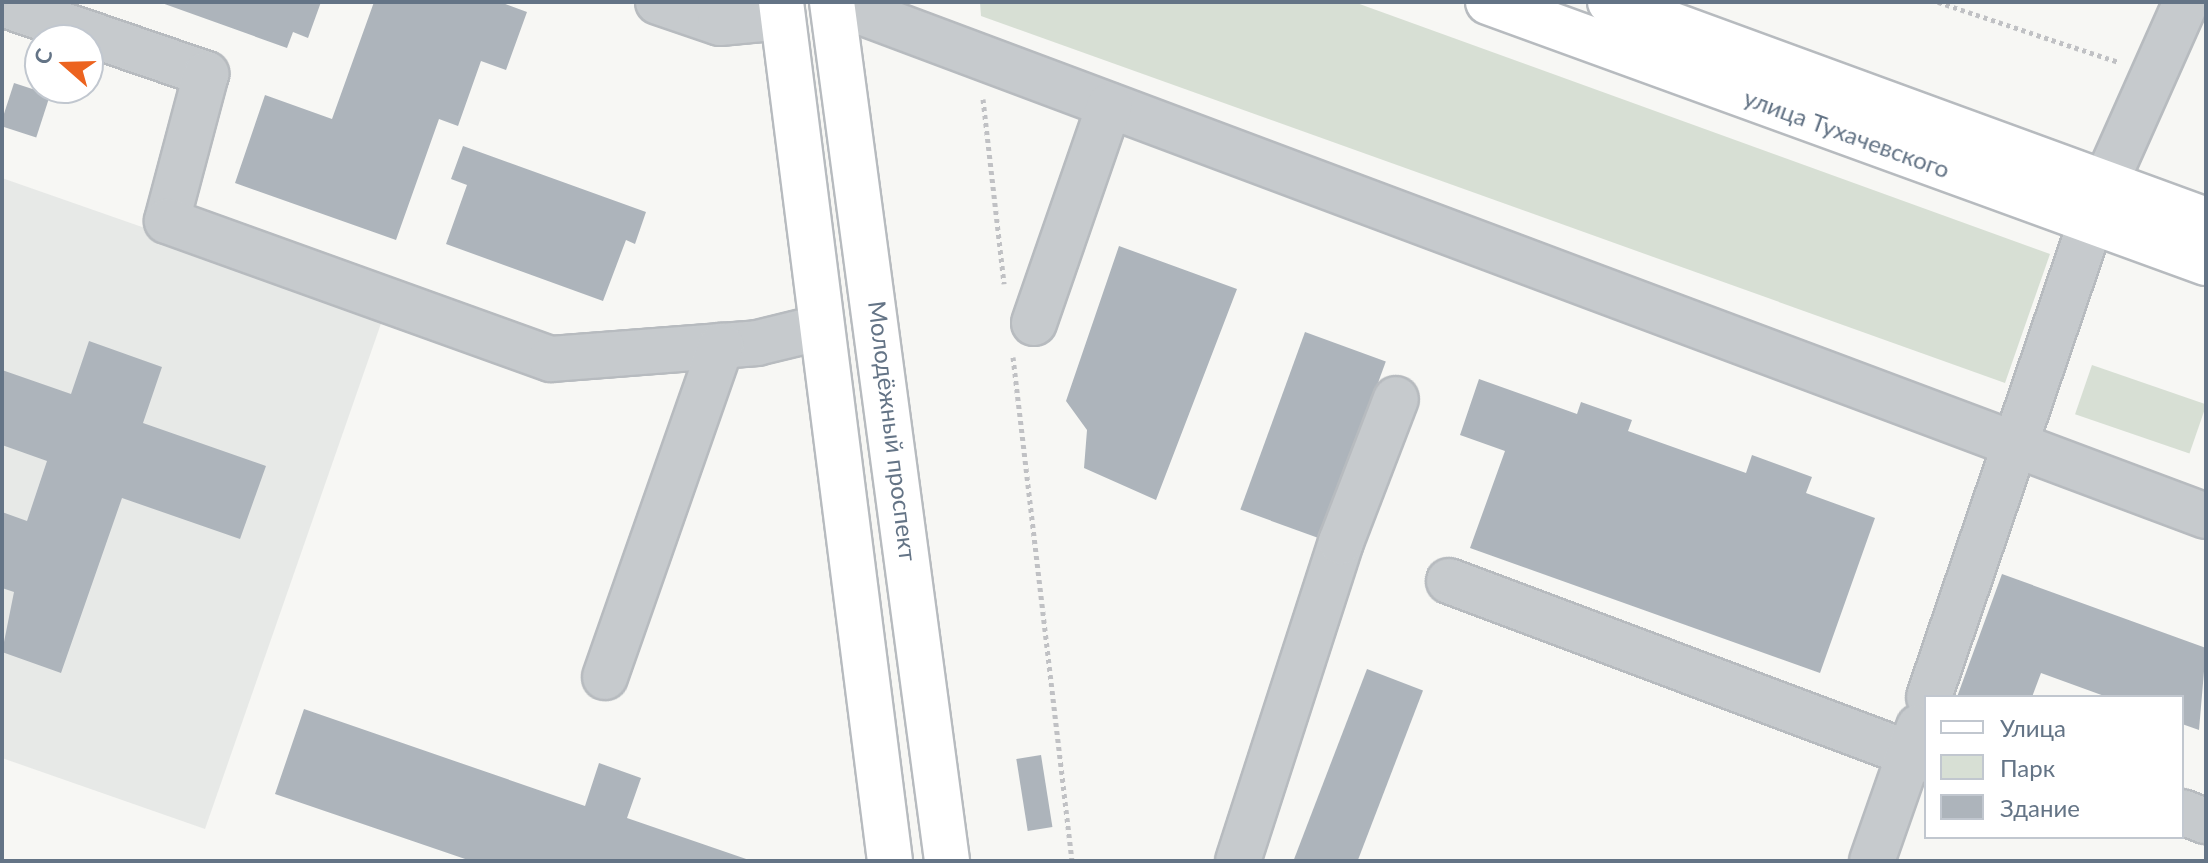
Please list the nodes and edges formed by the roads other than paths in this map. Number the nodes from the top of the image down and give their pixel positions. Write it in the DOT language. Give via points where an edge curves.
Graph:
graph roads {
  1 [pos="658,2"];
  2 [pos="1488,2"];
  3 [pos="1610,2"];
  4 [pos="2186,2"];
  5 [pos="2,4"];
  6 [pos="849,5"];
  7 [pos="782,9"];
  8 [pos="102,19"];
  9 [pos="1109,106"];
  10 [pos="2098,203"];
  11 [pos="2206,220"];
  12 [pos="2206,263"];
  13 [pos="1017,318"];
  14 [pos="822,327"];
  15 [pos="721,346"];
  16 [pos="1396,399"];
  17 [pos="2015,447"];
  18 [pos="2206,516"];
  19 [pos="1449,581"];
  20 [pos="605,677"];
  21 [pos="1930,695"];
  22 [pos="1924,719"];
  23 [pos="1918,758"];
  24 [pos="2184,813"];
  25 [pos="2206,821"];
  26 [pos="890,861"];
  27 [pos="947,861"];
  28 [pos="1238,861"];
  29 [pos="1872,861"];
  1 -- 7 [label="lane" via="720,23"];
  2 -- 10 [label="main road, улица Тухачевского"];
  3 -- 10 [label="main road, улица Тухачевского"];
  4 -- 10 [label="lane"];
  5 -- 8 [label="lane"];
  6 -- 9 [label="lane"];
  6 -- 27 [label="main road, Молодёжный проспект" via="839,57"];
  7 -- 14 [label="main road"];
  8 -- 15 [label="lane" via="206,74 167,221 551,359"];
  9 -- 13 [label="lane"];
  9 -- 17 [label="lane"];
  10 -- 11 [label="main road, улица Тухачевского"];
  10 -- 12 [label="main road, улица Тухачевского"];
  10 -- 17 [label="lane"];
  14 -- 15 [label="lane"];
  14 -- 26 [label="main road"];
  15 -- 20 [label="lane"];
  16 -- 28 [label="lane" via="1341,542"];
  17 -- 18 [label="lane"];
  17 -- 21 [label="lane"];
  19 -- 23 [label="lane"];
  22 -- 23 [label="lane"];
  23 -- 29 [label="lane"];
  24 -- 25 [label="lane"];
}
